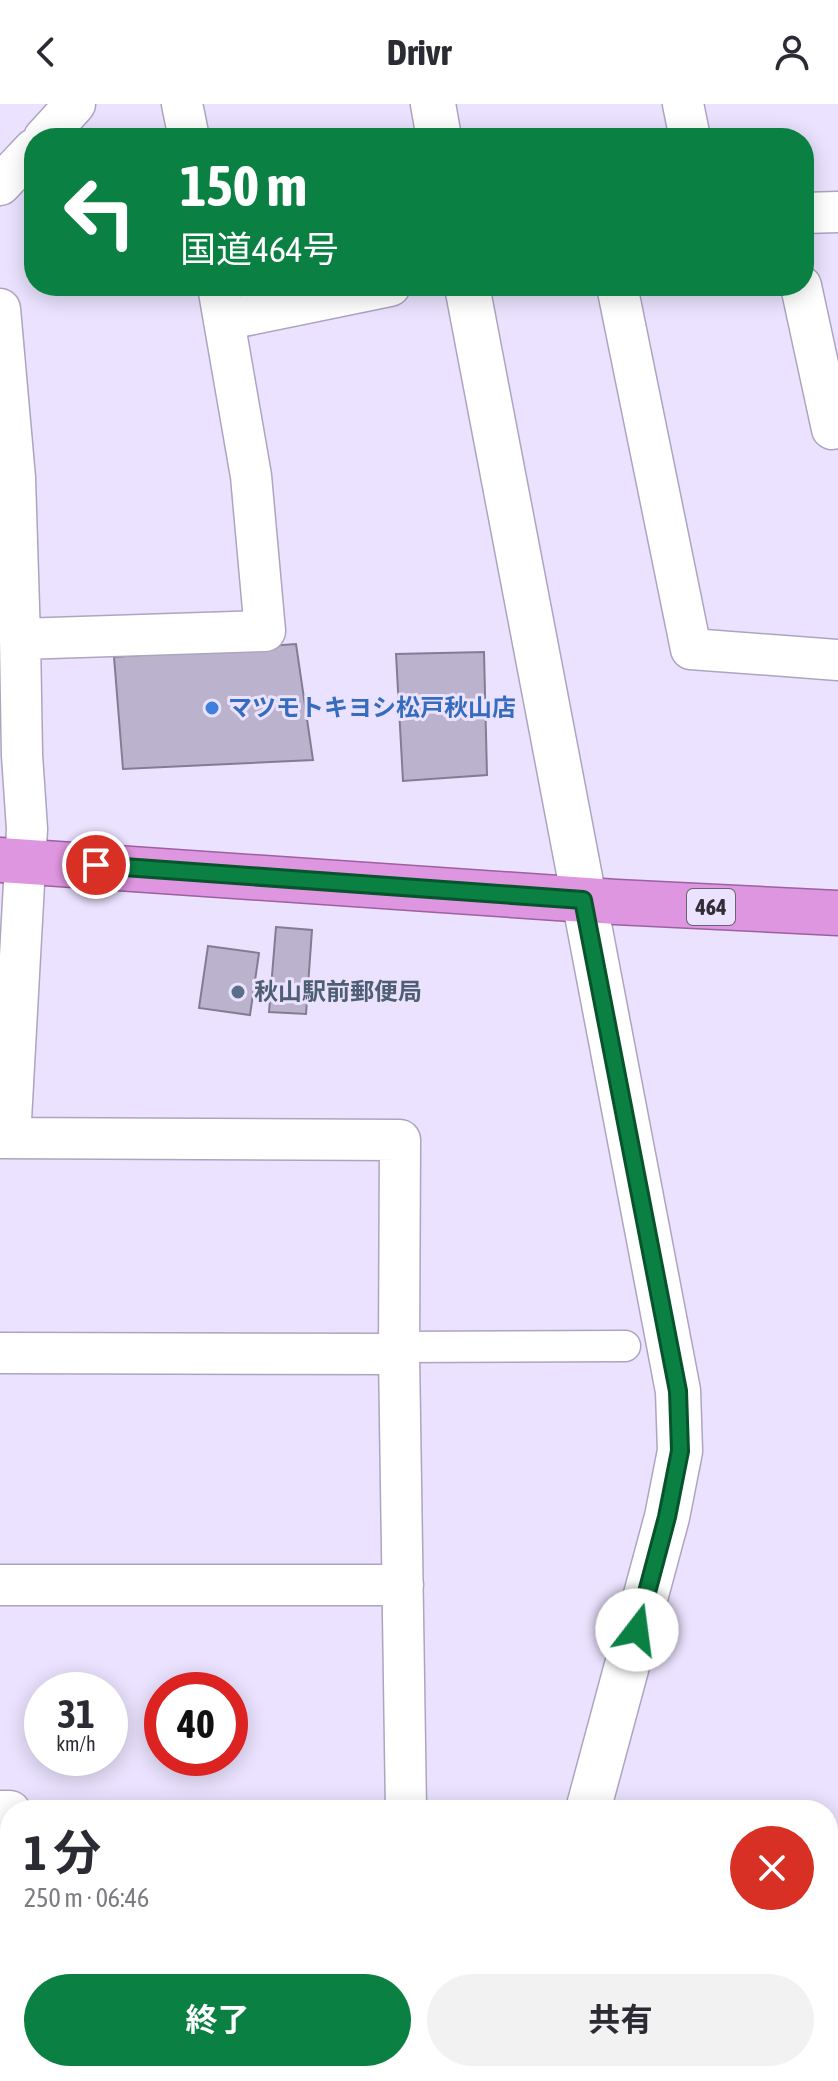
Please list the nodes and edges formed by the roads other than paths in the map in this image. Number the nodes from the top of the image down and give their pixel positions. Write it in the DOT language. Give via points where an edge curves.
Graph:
graph roads {
  1 [pos="75,104"];
  2 [pos="182,104"];
  3 [pos="433,104"];
  4 [pos="683,104"];
  5 [pos="53,128"];
  6 [pos="187,128"];
  7 [pos="437,128"];
  8 [pos="688,128"];
  9 [pos="24,160"];
  10 [pos="0,185"];
  11 [pos="838,212"];
  12 [pos="814,213"];
  13 [pos="291,296"];
  14 [pos="469,296"];
  15 [pos="619,296"];
  16 [pos="803,296"];
  17 [pos="221,303"];
  18 [pos="0,309"];
  19 [pos="836,439"];
  20 [pos="7,478"];
  21 [pos="20,639"];
  22 [pos="838,660"];
  23 [pos="13,860"];
  24 [pos="583,900"];
  25 [pos="838,913"];
  26 [pos="5,1138"];
  27 [pos="625,1346"];
  28 [pos="399,1351"];
  29 [pos="0,1353"];
  30 [pos="0,1585"];
  31 [pos="403,1585"];
  32 [pos="406,1800"];
  33 [pos="591,1800"];
  1 -- 5 [label="street"];
  2 -- 6 [label="street"];
  3 -- 7 [label="street"];
  4 -- 8 [label="street"];
  9 -- 10 [label="street"];
  11 -- 12 [label="street"];
  13 -- 17 [label="street"];
  14 -- 24 [label="street"];
  15 -- 22 [label="street" via="691,649"];
  16 -- 19 [label="street"];
  17 -- 21 [label="street" via="251,476 265,631"];
  18 -- 20 [label="street"];
  20 -- 21 [label="street"];
  21 -- 23 [label="street" via="27,829"];
  23 -- 24 [label="highway, 464"];
  23 -- 26 [label="street"];
  24 -- 25 [label="highway, 464"];
  24 -- 33 [label="street" via="678,1391 680,1451"];
  26 -- 28 [label="street" via="400,1140"];
  27 -- 28 [label="street"];
  28 -- 29 [label="street"];
  28 -- 31 [label="street"];
  30 -- 31 [label="street"];
  31 -- 32 [label="street"];
}
